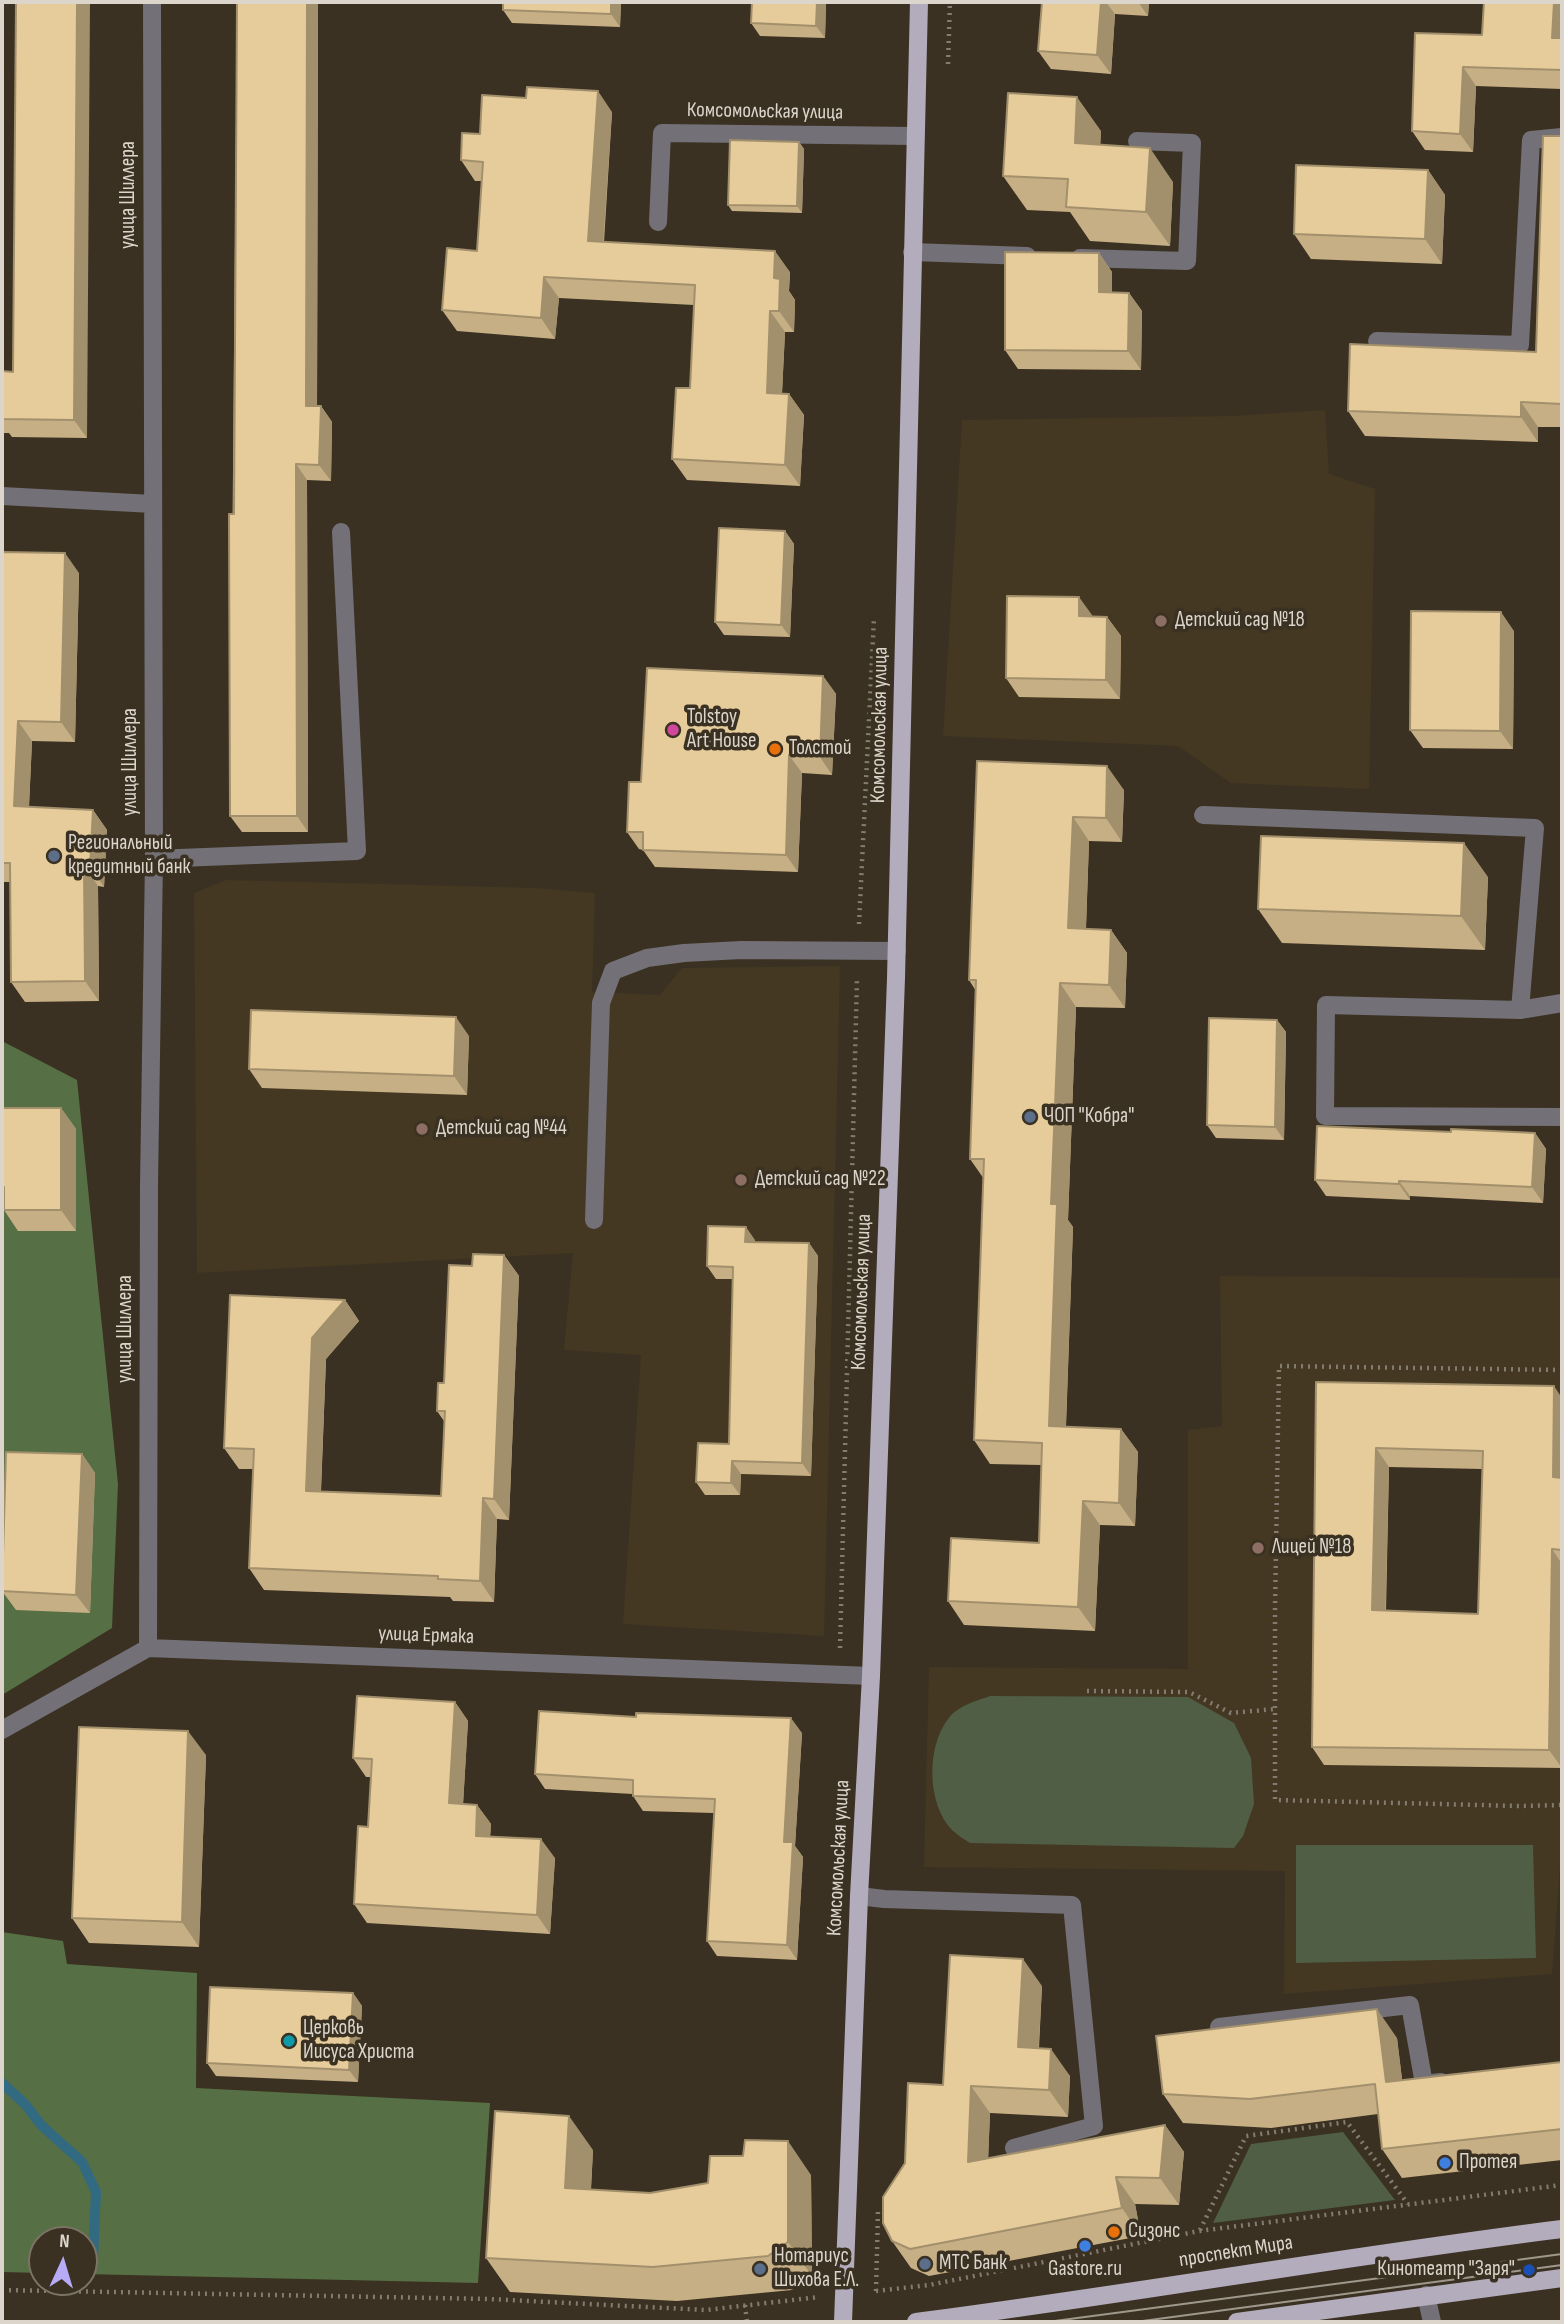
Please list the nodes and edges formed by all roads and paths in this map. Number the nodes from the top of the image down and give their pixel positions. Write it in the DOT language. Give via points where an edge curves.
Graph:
graph roads {
  1 [pos="152,2"];
  2 [pos="919,2"];
  3 [pos="914,136"];
  4 [pos="1562,137"];
  5 [pos="1137,141"];
  6 [pos="658,222"];
  7 [pos="912,252"];
  8 [pos="1377,341"];
  9 [pos="2,496"];
  10 [pos="153,504"];
  11 [pos="341,533"];
  12 [pos="875,605"];
  13 [pos="1203,814"];
  14 [pos="154,859"];
  15 [pos="857,950"];
  16 [pos="897,951"];
  17 [pos="1562,1003"];
  18 [pos="1520,1010"];
  19 [pos="1562,1117"];
  20 [pos="594,1220"];
  21 [pos="1562,1370"];
  22 [pos="148,1648"];
  23 [pos="839,1674"];
  24 [pos="870,1676"];
  25 [pos="1087,1691"];
  26 [pos="1275,1709"];
  27 [pos="2,1730"];
  28 [pos="1562,1805"];
  29 [pos="859,1896"];
  30 [pos="1219,2026"];
  31 [pos="1452,2081"];
  32 [pos="1014,2148"];
  33 [pos="1562,2185"];
  34 [pos="1408,2204"];
  35 [pos="1562,2229"];
  36 [pos="1199,2231"];
  37 [pos="1562,2278"];
  38 [pos="2,2290"];
  39 [pos="842,2295"];
  40 [pos="1426,2295"];
  41 [pos="745,2305"];
  42 [pos="747,2322"];
  43 [pos="843,2322"];
  44 [pos="916,2322"];
  45 [pos="1237,2322"];
  46 [pos="1432,2322"];
  1 -- 10 [label="street, улица Шиллера"];
  2 -- 3 [label="main road, Комсомольская улица"];
  3 -- 6 [label="street, Комсомольская улица" via="662,133"];
  3 -- 7 [label="main road, Комсомольская улица"];
  4 -- 8 [label="street" via="1531,140 1520,345"];
  5 -- 7 [label="street" via="1192,143 1187,261"];
  7 -- 16 [label="main road, Комсомольская улица"];
  9 -- 10 [label="street"];
  10 -- 14 [label="street, улица Шиллера"];
  11 -- 14 [label="street" via="357,851"];
  12 -- 15 [label="path"];
  13 -- 18 [label="street" via="1535,828"];
  14 -- 22 [label="street, улица Шиллера"];
  15 -- 16 [label="street"];
  15 -- 20 [label="street" via="684,953 648,958 613,971 601,1003"];
  15 -- 23 [label="path"];
  16 -- 24 [label="main road, Комсомольская улица"];
  17 -- 18 [label="street"];
  18 -- 19 [label="street" via="1326,1005 1325,1116"];
  21 -- 26 [label="path" via="1279,1366"];
  22 -- 23 [label="street, улица Ермака"];
  22 -- 27 [label="street"];
  23 -- 24 [label="street, улица Ермака"];
  24 -- 29 [label="main road, Комсомольская улица"];
  25 -- 26 [label="path" via="1189,1692 1231,1713"];
  26 -- 28 [label="path" via="1275,1800"];
  29 -- 32 [label="street" via="1072,1905 1094,2126"];
  29 -- 39 [label="main road, Комсомольская улица"];
  30 -- 31 [label="street" via="1410,2005 1424,2084"];
  33 -- 34 [label="path"];
  34 -- 36 [label="path"];
  34 -- 36 [label="path" via="1347,2122 1246,2136"];
  35 -- 44 [label="main road, проспект Мира"];
  36 -- 39 [label="path" via="929,2284"];
  37 -- 40 [label="main road"];
  38 -- 41 [label="path" via="489,2299 706,2310"];
  39 -- 41 [label="path"];
  39 -- 43 [label="main road, Комсомольская улица"];
  40 -- 45 [label="main road"];
  40 -- 46 [label="street"];
  41 -- 42 [label="path"];
}
